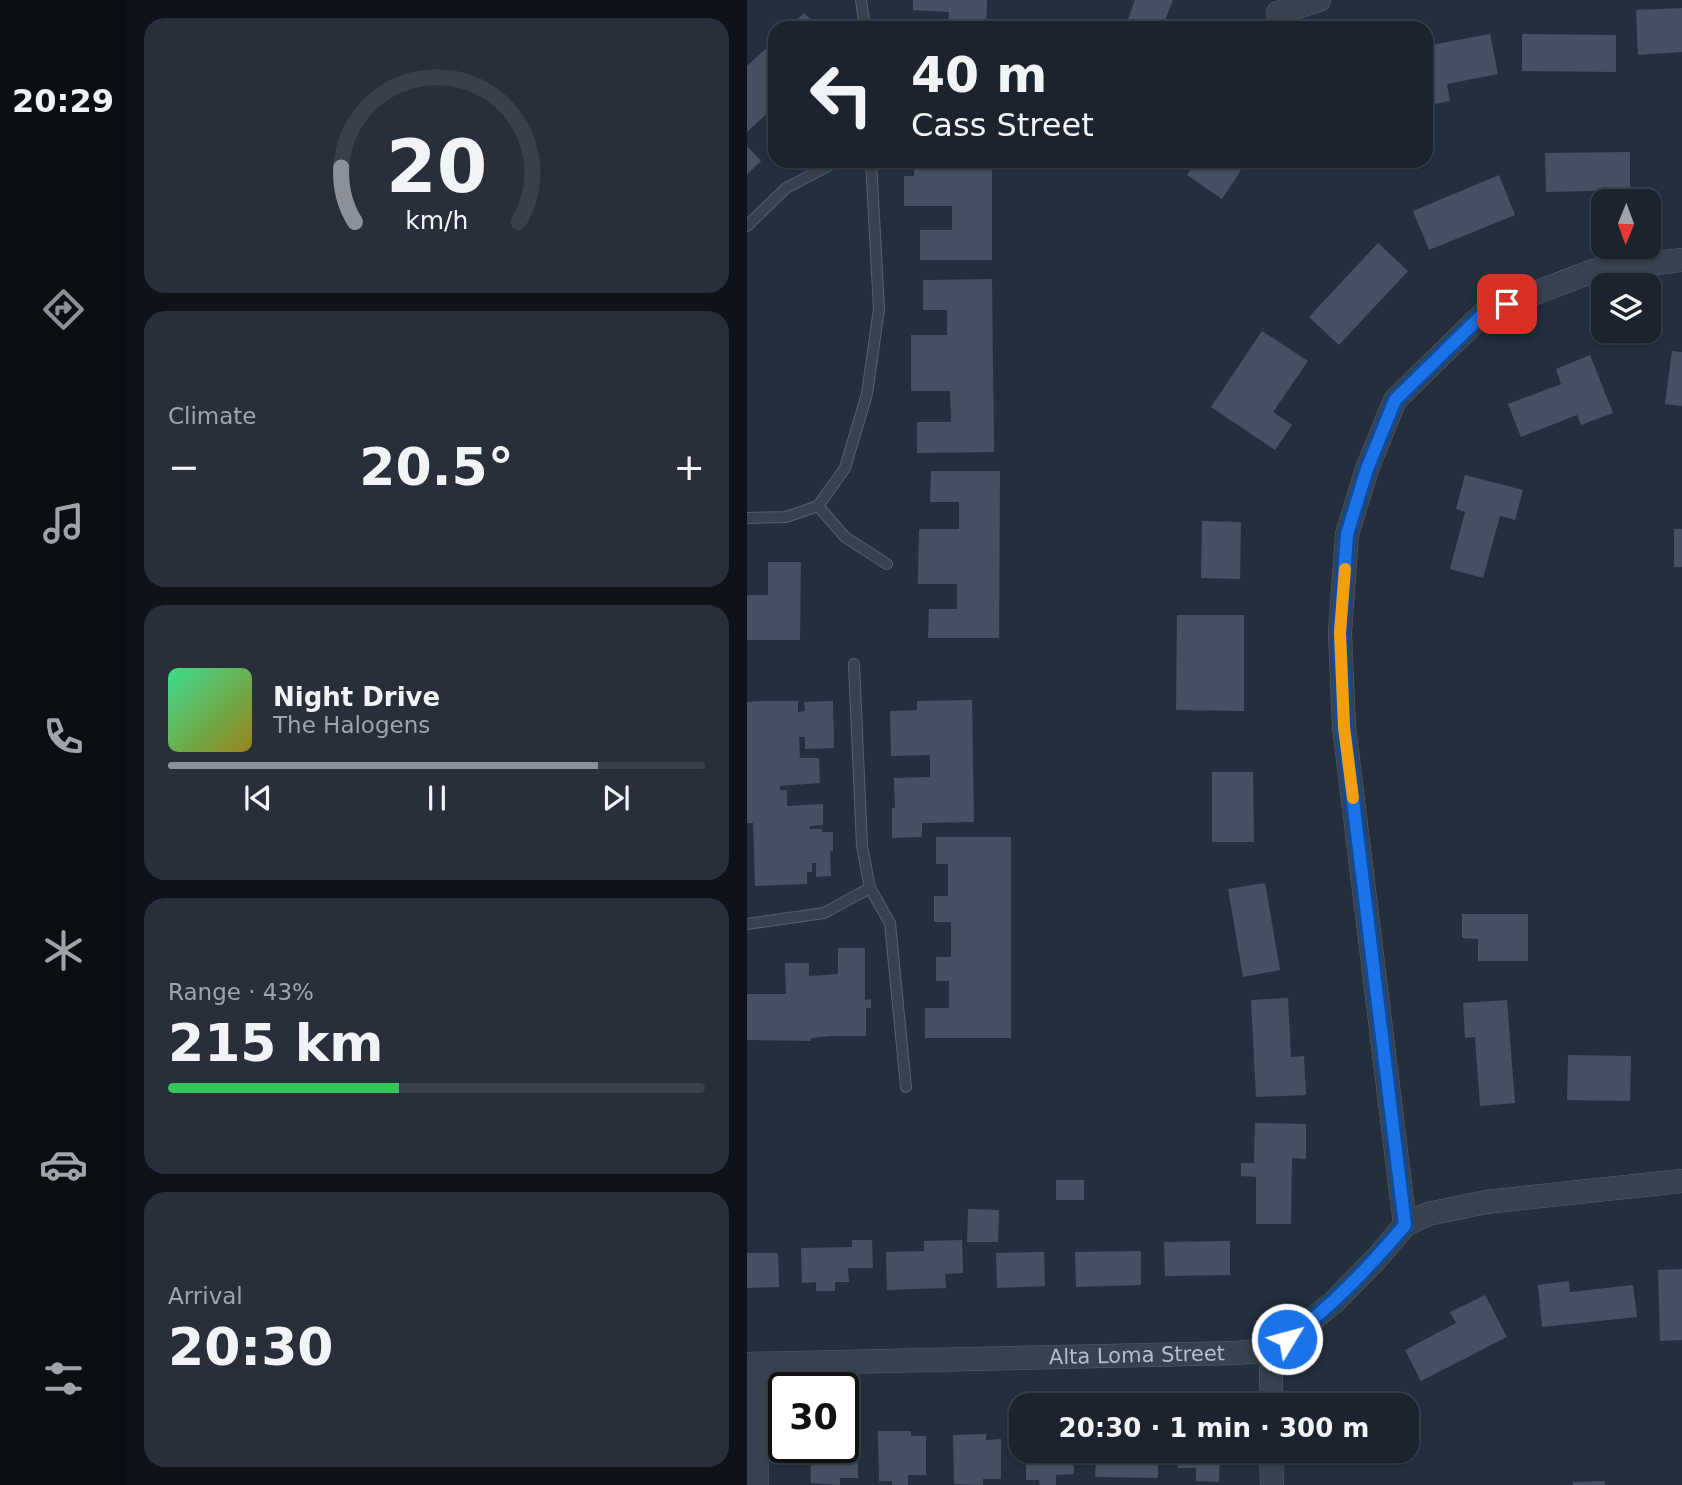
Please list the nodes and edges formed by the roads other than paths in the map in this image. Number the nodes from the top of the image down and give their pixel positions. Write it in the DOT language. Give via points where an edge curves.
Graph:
graph roads {
  1 [pos="861,0"];
  2 [pos="1319,0"];
  3 [pos="1278,13"];
  4 [pos="864,21"];
  5 [pos="825,168"];
  6 [pos="871,168"];
  7 [pos="747,226"];
  8 [pos="1682,260"];
  9 [pos="818,506"];
  10 [pos="747,518"];
  11 [pos="887,564"];
  12 [pos="854,663"];
  13 [pos="870,888"];
  14 [pos="747,924"];
  15 [pos="906,1087"];
  16 [pos="1682,1181"];
  17 [pos="1405,1225"];
  18 [pos="1271,1350"];
  19 [pos="751,1364"];
  20 [pos="1271,1393"];
  21 [pos="1271,1463"];
  22 [pos="757,1485"];
  23 [pos="1272,1485"];
  1 -- 4 [label="lane"];
  2 -- 3 [label="street"];
  5 -- 7 [label="lane" via="786,188"];
  6 -- 9 [label="lane" via="879,309 867,394 845,468"];
  8 -- 17 [label="street" via="1593,271 1485,312 1395,400 1347,534 1340,633 1344,727"];
  9 -- 10 [label="lane" via="786,517"];
  9 -- 11 [label="lane" via="845,537"];
  12 -- 13 [label="lane" via="862,846"];
  13 -- 14 [label="lane" via="824,913"];
  13 -- 15 [label="lane" via="890,923"];
  16 -- 17 [label="street" via="1485,1202 1428,1214"];
  17 -- 18 [label="street" via="1334,1302"];
  18 -- 19 [label="street, Alta Loma Street"];
  18 -- 20 [label="street"];
  19 -- 22 [label="street"];
  21 -- 23 [label="street"];
}
